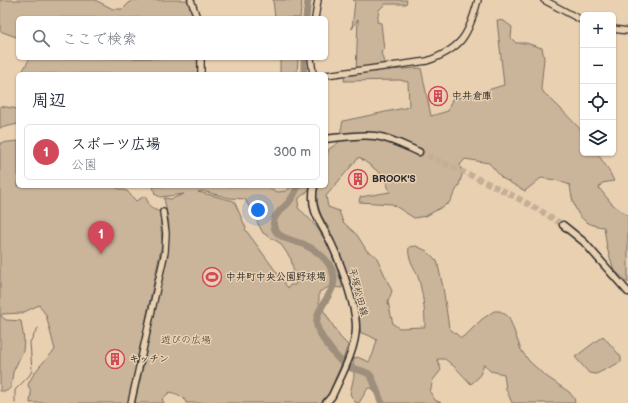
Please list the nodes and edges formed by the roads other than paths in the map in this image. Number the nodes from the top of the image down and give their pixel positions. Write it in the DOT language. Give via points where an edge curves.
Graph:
graph roads {
  1 [pos="191,0"];
  2 [pos="318,0"];
  3 [pos="478,0"];
  4 [pos="544,0"];
  5 [pos="196,16"];
  6 [pos="315,16"];
  7 [pos="580,18"];
  8 [pos="616,29"];
  9 [pos="628,31"];
  10 [pos="200,60"];
  11 [pos="311,60"];
  12 [pos="201,72"];
  13 [pos="313,72"];
  14 [pos="328,75"];
  15 [pos="328,139"];
  16 [pos="419,152"];
  17 [pos="314,188"];
  18 [pos="163,212"];
  19 [pos="564,225"];
  20 [pos="628,292"];
  21 [pos="131,403"];
  22 [pos="326,403"];
  1 -- 5 [label="street"];
  2 -- 6 [label="street"];
  3 -- 14 [label="street" via="472,21 464,36 456,46 439,56 427,61"];
  4 -- 7 [label="street"];
  8 -- 9 [label="street"];
  10 -- 12 [label="street"];
  11 -- 13 [label="street"];
  15 -- 16 [label="main road" via="354,135 375,136"];
  17 -- 22 [label="main road, 平塚松田線" via="313,208 336,254 355,313 356,327 349,356 332,396"];
  18 -- 21 [label="street" via="166,233 164,252"];
  19 -- 20 [label="main road" via="584,242"];
}
